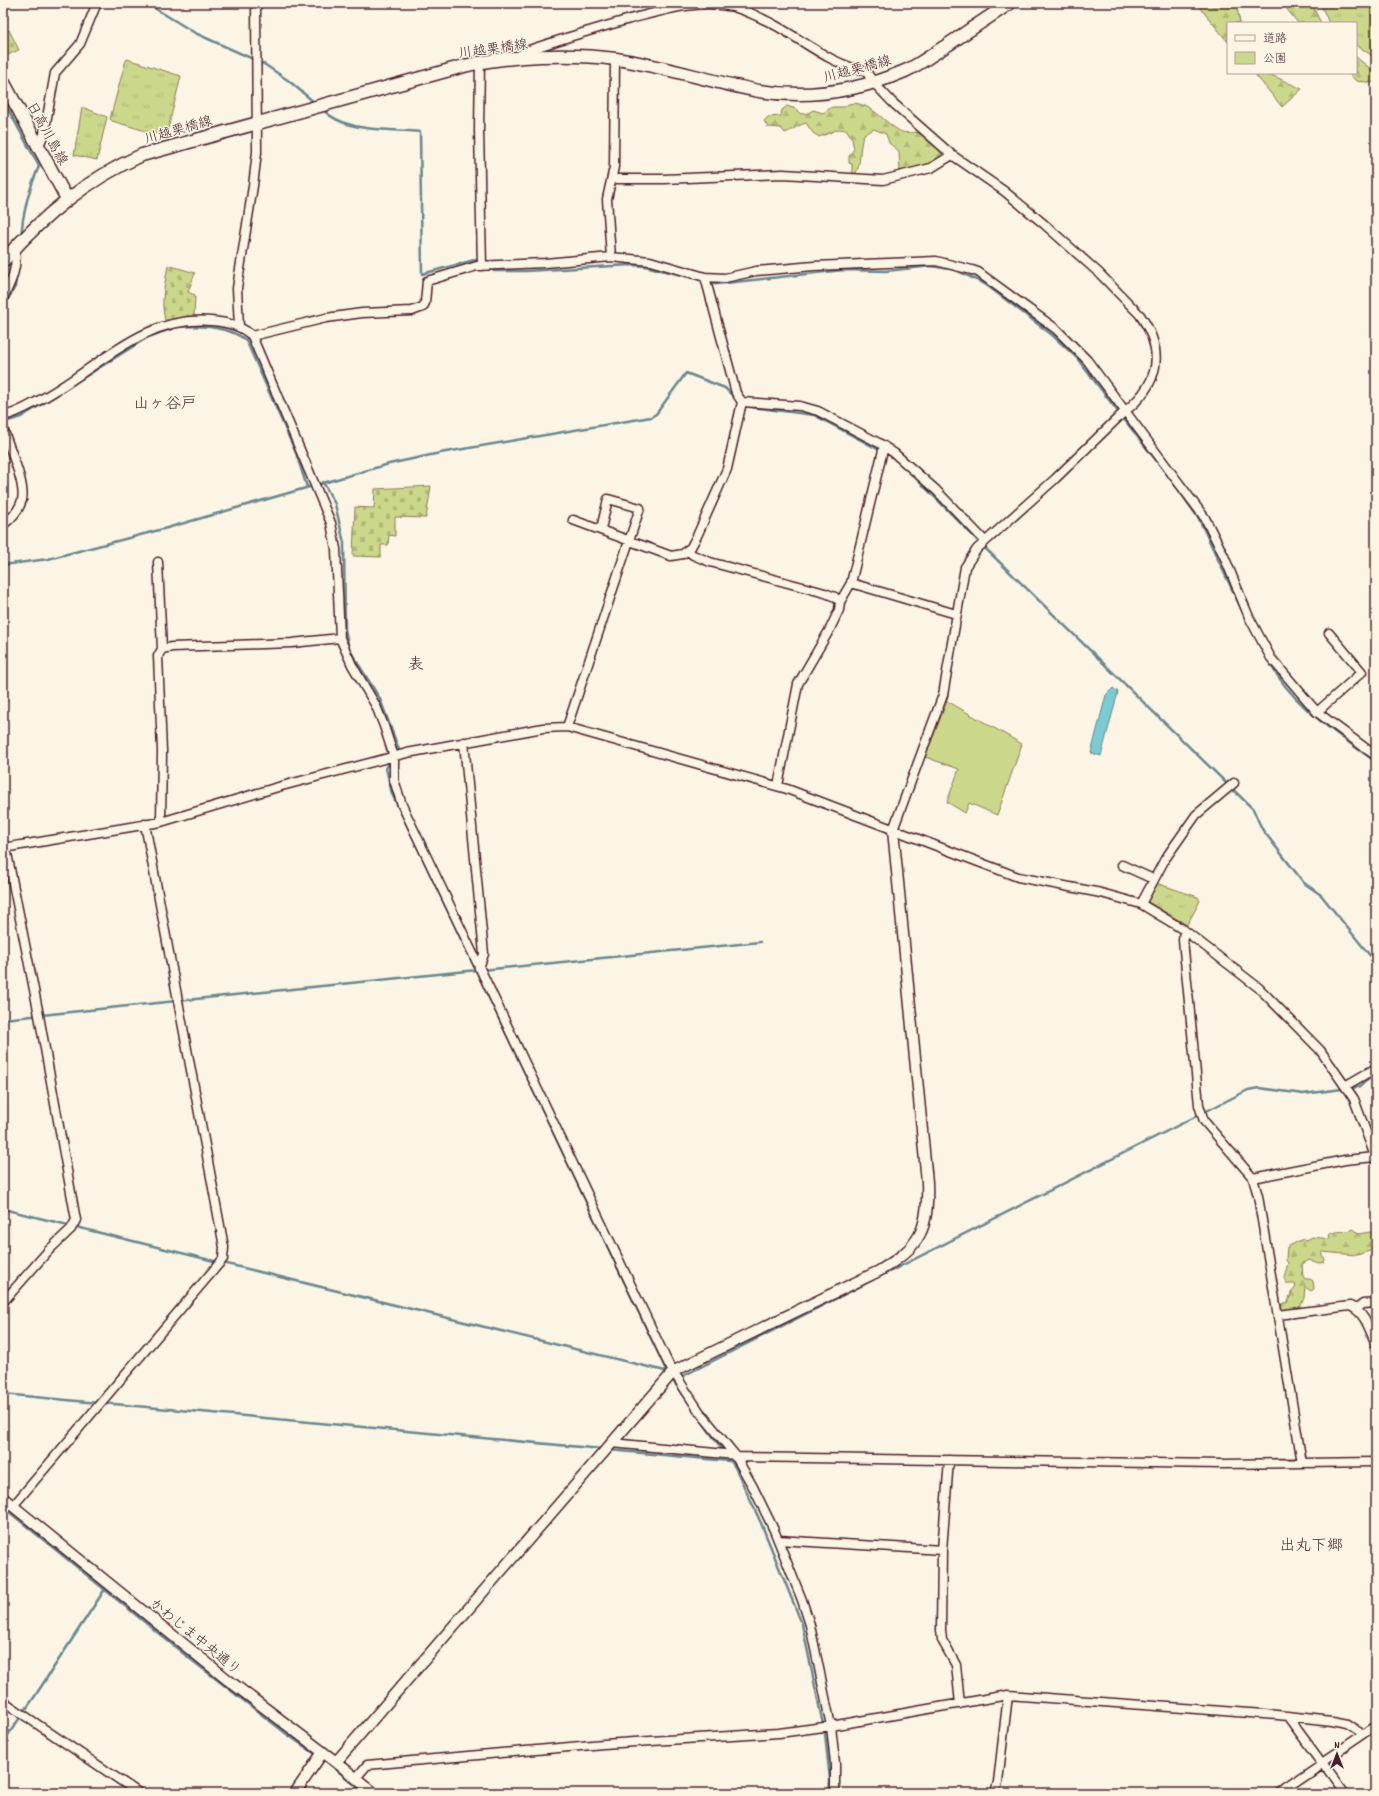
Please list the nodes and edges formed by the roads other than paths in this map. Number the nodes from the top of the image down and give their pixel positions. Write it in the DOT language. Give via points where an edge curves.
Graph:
graph roads {
  1 [pos="97,3"];
  2 [pos="256,3"];
  3 [pos="1010,3"];
  4 [pos="514,58"];
  5 [pos="615,59"];
  6 [pos="480,62"];
  7 [pos="3,81"];
  8 [pos="873,82"];
  9 [pos="257,122"];
  10 [pos="38,148"];
  11 [pos="952,154"];
  12 [pos="613,179"];
  13 [pos="67,199"];
  14 [pos="15,247"];
  15 [pos="611,257"];
  16 [pos="3,261"];
  17 [pos="482,266"];
  18 [pos="705,277"];
  19 [pos="3,298"];
  20 [pos="239,327"];
  21 [pos="252,336"];
  22 [pos="742,402"];
  23 [pos="1124,412"];
  24 [pos="3,416"];
  25 [pos="3,428"];
  26 [pos="884,446"];
  27 [pos="573,520"];
  28 [pos="3,525"];
  29 [pos="601,529"];
  30 [pos="629,541"];
  31 [pos="985,541"];
  32 [pos="687,550"];
  33 [pos="158,562"];
  34 [pos="851,583"];
  35 [pos="840,602"];
  36 [pos="956,614"];
  37 [pos="1329,633"];
  38 [pos="340,638"];
  39 [pos="162,649"];
  40 [pos="1317,712"];
  41 [pos="567,727"];
  42 [pos="464,742"];
  43 [pos="1376,756"];
  44 [pos="394,757"];
  45 [pos="1234,783"];
  46 [pos="778,786"];
  47 [pos="161,822"];
  48 [pos="145,824"];
  49 [pos="893,830"];
  50 [pos="4,848"];
  51 [pos="1122,865"];
  52 [pos="1153,879"];
  53 [pos="1141,904"];
  54 [pos="1184,930"];
  55 [pos="479,968"];
  56 [pos="1376,1068"];
  57 [pos="1345,1086"];
  58 [pos="1376,1158"];
  59 [pos="1253,1178"];
  60 [pos="3,1302"];
  61 [pos="1376,1303"];
  62 [pos="1356,1309"];
  63 [pos="1278,1315"];
  64 [pos="1376,1344"];
  65 [pos="674,1371"];
  66 [pos="612,1443"];
  67 [pos="735,1456"];
  68 [pos="949,1460"];
  69 [pos="1376,1462"];
  70 [pos="1302,1463"];
  71 [pos="3,1498"];
  72 [pos="13,1506"];
  73 [pos="778,1540"];
  74 [pos="942,1550"];
  75 [pos="1008,1695"];
  76 [pos="3,1702"];
  77 [pos="960,1704"];
  78 [pos="1288,1717"];
  79 [pos="831,1726"];
  80 [pos="1376,1727"];
  81 [pos="1362,1736"];
  82 [pos="323,1752"];
  83 [pos="336,1762"];
  84 [pos="1322,1765"];
  85 [pos="356,1778"];
  86 [pos="139,1793"];
  87 [pos="295,1793"];
  88 [pos="374,1793"];
  89 [pos="835,1793"];
  90 [pos="995,1793"];
  91 [pos="1279,1793"];
  92 [pos="1344,1793"];
  1 -- 10 [label="street" via="80,44 55,73 44,134"];
  2 -- 9 [label="street"];
  3 -- 8 [label="main road, 川越栗橋線" via="925,60"];
  4 -- 5 [label="main road, 川越栗橋線"];
  4 -- 6 [label="main road, 川越栗橋線"];
  4 -- 8 [label="street" via="556,41 661,10 685,5 728,6 768,21 828,58 851,69 866,72"];
  5 -- 8 [label="main road, 川越栗橋線" via="780,94 818,94"];
  5 -- 12 [label="street"];
  6 -- 9 [label="main road, 川越栗橋線"];
  6 -- 17 [label="street"];
  7 -- 10 [label="main road, 日高川島線"];
  8 -- 11 [label="street" via="893,103"];
  9 -- 13 [label="main road, 川越栗橋線" via="142,155 104,173"];
  9 -- 20 [label="street" via="256,171 237,288"];
  10 -- 13 [label="main road, 日高川島線"];
  11 -- 12 [label="street" via="931,168 883,180 783,174 664,180"];
  11 -- 23 [label="street" via="1004,191 1071,247 1140,315 1149,329 1156,349 1153,375 1150,384 1135,404"];
  12 -- 15 [label="street" via="607,199"];
  13 -- 14 [label="main road, 川越栗橋線"];
  14 -- 16 [label="main road, 川越栗橋線"];
  14 -- 19 [label="street" via="15,272"];
  15 -- 17 [label="street" via="545,264"];
  15 -- 18 [label="street" via="650,261"];
  17 -- 21 [label="street" via="427,281 423,307 412,311 362,313 326,318"];
  18 -- 22 [label="street" via="736,393"];
  18 -- 23 [label="street" via="725,278 756,271 814,266 936,261 972,270 1056,329 1087,360"];
  20 -- 21 [label="street"];
  20 -- 24 [label="street" via="204,320 166,324 129,341 50,395 12,415"];
  21 -- 38 [label="street" via="331,523 336,549"];
  22 -- 26 [label="street" via="800,406 818,411"];
  22 -- 32 [label="street" via="726,469 697,536"];
  23 -- 31 [label="street" via="1055,479"];
  23 -- 40 [label="street" via="1205,518 1249,617 1272,658"];
  25 -- 28 [label="street" via="22,495 15,514"];
  26 -- 31 [label="street" via="936,490"];
  26 -- 34 [label="street"];
  27 -- 29 [label="street"];
  29 -- 30 [label="street"];
  29 -- 30 [label="street" via="608,499 640,508"];
  30 -- 32 [label="street" via="671,556 683,554"];
  30 -- 41 [label="street"];
  31 -- 36 [label="street" via="965,567"];
  32 -- 35 [label="street" via="710,562 825,593"];
  33 -- 39 [label="street"];
  34 -- 35 [label="street"];
  34 -- 36 [label="street"];
  35 -- 46 [label="street" via="830,629 798,684"];
  36 -- 49 [label="street" via="942,695"];
  37 -- 40 [label="street" via="1362,672"];
  38 -- 39 [label="street" via="292,643"];
  38 -- 44 [label="street" via="352,665 376,706"];
  39 -- 47 [label="street" via="158,656 162,744"];
  40 -- 43 [label="street"];
  41 -- 42 [label="street" via="543,728"];
  41 -- 46 [label="street"];
  42 -- 44 [label="street"];
  42 -- 55 [label="street" via="484,954"];
  44 -- 47 [label="street" via="278,787"];
  44 -- 55 [label="street" via="394,780 402,805"];
  45 -- 52 [label="street" via="1196,815"];
  46 -- 49 [label="street"];
  47 -- 48 [label="street"];
  48 -- 50 [label="street"];
  48 -- 72 [label="street" via="224,1247 223,1260"];
  49 -- 53 [label="street" via="1018,877 1101,893"];
  49 -- 65 [label="street" via="927,1182 928,1207 921,1233 899,1259 879,1271"];
  50 -- 60 [label="street" via="38,1010 76,1220 71,1229"];
  51 -- 52 [label="street"];
  52 -- 53 [label="street"];
  53 -- 54 [label="street"];
  54 -- 57 [label="street" via="1259,988 1320,1050"];
  54 -- 59 [label="street" via="1199,1105 1204,1121"];
  55 -- 65 [label="street"];
  56 -- 57 [label="street"];
  57 -- 58 [label="street" via="1354,1099"];
  58 -- 59 [label="street" via="1345,1160"];
  59 -- 63 [label="street"];
  61 -- 62 [label="street" via="1363,1304"];
  62 -- 63 [label="street" via="1350,1306"];
  62 -- 64 [label="street" via="1365,1318"];
  63 -- 70 [label="street"];
  65 -- 66 [label="street"];
  65 -- 67 [label="street" via="699,1411"];
  66 -- 67 [label="street"];
  66 -- 83 [label="street"];
  67 -- 68 [label="street"];
  67 -- 73 [label="street" via="765,1508"];
  68 -- 70 [label="street"];
  68 -- 74 [label="street"];
  69 -- 70 [label="street"];
  71 -- 72 [label="street, かわじま中央通り"];
  72 -- 82 [label="street, かわじま中央通り" via="222,1675"];
  73 -- 74 [label="street"];
  73 -- 79 [label="street" via="810,1625"];
  74 -- 77 [label="street" via="941,1635 956,1665"];
  75 -- 77 [label="street"];
  75 -- 78 [label="street"];
  75 -- 90 [label="street"];
  76 -- 86 [label="street"];
  77 -- 79 [label="street"];
  78 -- 81 [label="street" via="1348,1724"];
  78 -- 84 [label="street"];
  79 -- 85 [label="street" via="779,1733 603,1744 367,1765"];
  79 -- 89 [label="street"];
  80 -- 81 [label="street"];
  81 -- 84 [label="street"];
  82 -- 83 [label="street, かわじま中央通り"];
  82 -- 87 [label="street"];
  83 -- 85 [label="street, かわじま中央通り"];
  84 -- 91 [label="street"];
  84 -- 92 [label="street"];
  85 -- 88 [label="street, かわじま中央通り"];
}
